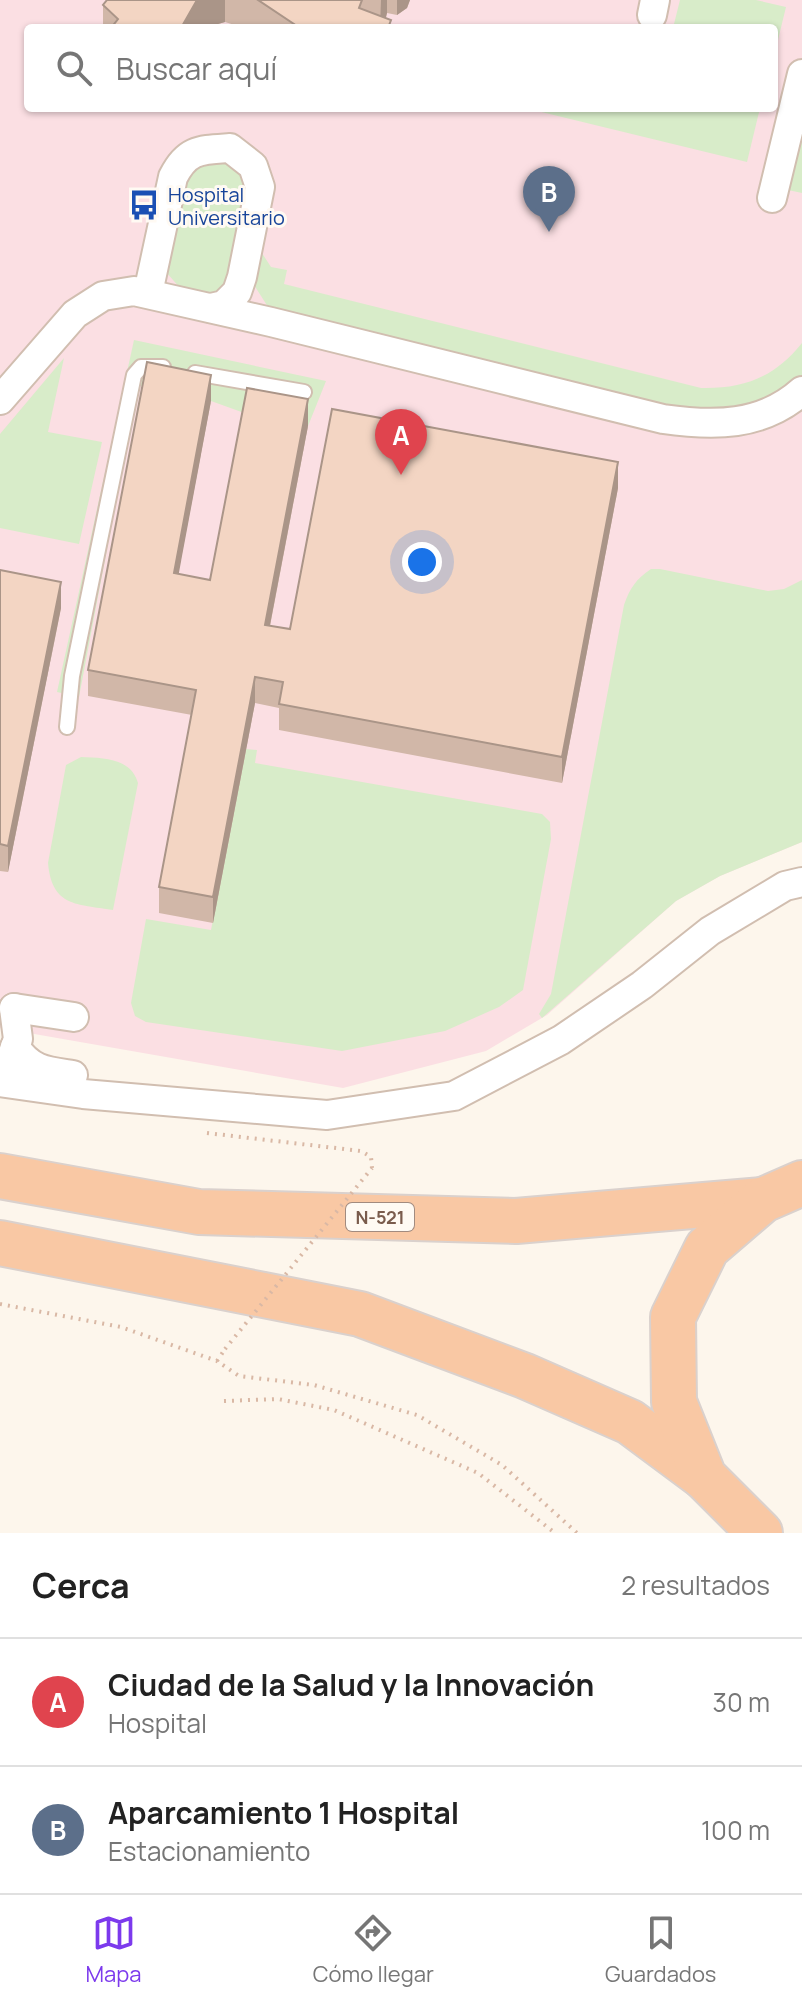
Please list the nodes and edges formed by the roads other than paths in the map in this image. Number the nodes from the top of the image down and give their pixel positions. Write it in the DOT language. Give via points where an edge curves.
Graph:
graph roads {
  1 [pos="802,74"];
  2 [pos="772,198"];
  3 [pos="242,277"];
  4 [pos="148,293"];
  5 [pos="211,308"];
  6 [pos="271,322"];
  7 [pos="802,391"];
  8 [pos="304,392"];
  9 [pos="0,400"];
  10 [pos="67,727"];
  11 [pos="796,886"];
  12 [pos="74,1017"];
  13 [pos="10,1028"];
  14 [pos="0,1075"];
  15 [pos="0,1082"];
  16 [pos="254,1109"];
  17 [pos="0,1176"];
  18 [pos="783,1191"];
  19 [pos="0,1243"];
  20 [pos="704,1477"];
  21 [pos="760,1533"];
  1 -- 2 [label="street"];
  3 -- 4 [label="street" via="260,187 253,166 230,148 199,150 181,160 173,177"];
  3 -- 5 [label="street" via="231,300"];
  3 -- 6 [label="street" via="254,304"];
  4 -- 5 [label="street"];
  4 -- 9 [label="street" via="103,296 75,314"];
  5 -- 6 [label="street"];
  6 -- 7 [label="street" via="697,424 732,423 774,412"];
  8 -- 10 [label="lane" via="152,365 134,375 72,676"];
  11 -- 16 [label="street" via="710,931 561,1040 454,1096 327,1115"];
  12 -- 13 [label="street"];
  13 -- 14 [label="street" via="5,1071"];
  13 -- 16 [label="street" via="24,1059 40,1070 167,1089"];
  15 -- 16 [label="street"];
  17 -- 18 [label="highway, N-521" via="199,1212 516,1221"];
  18 -- 20 [label="highway, N-521" via="707,1248 673,1317 674,1402"];
  19 -- 20 [label="highway, N-521" via="360,1314 630,1422"];
  20 -- 21 [label="highway, N-521"];
}
